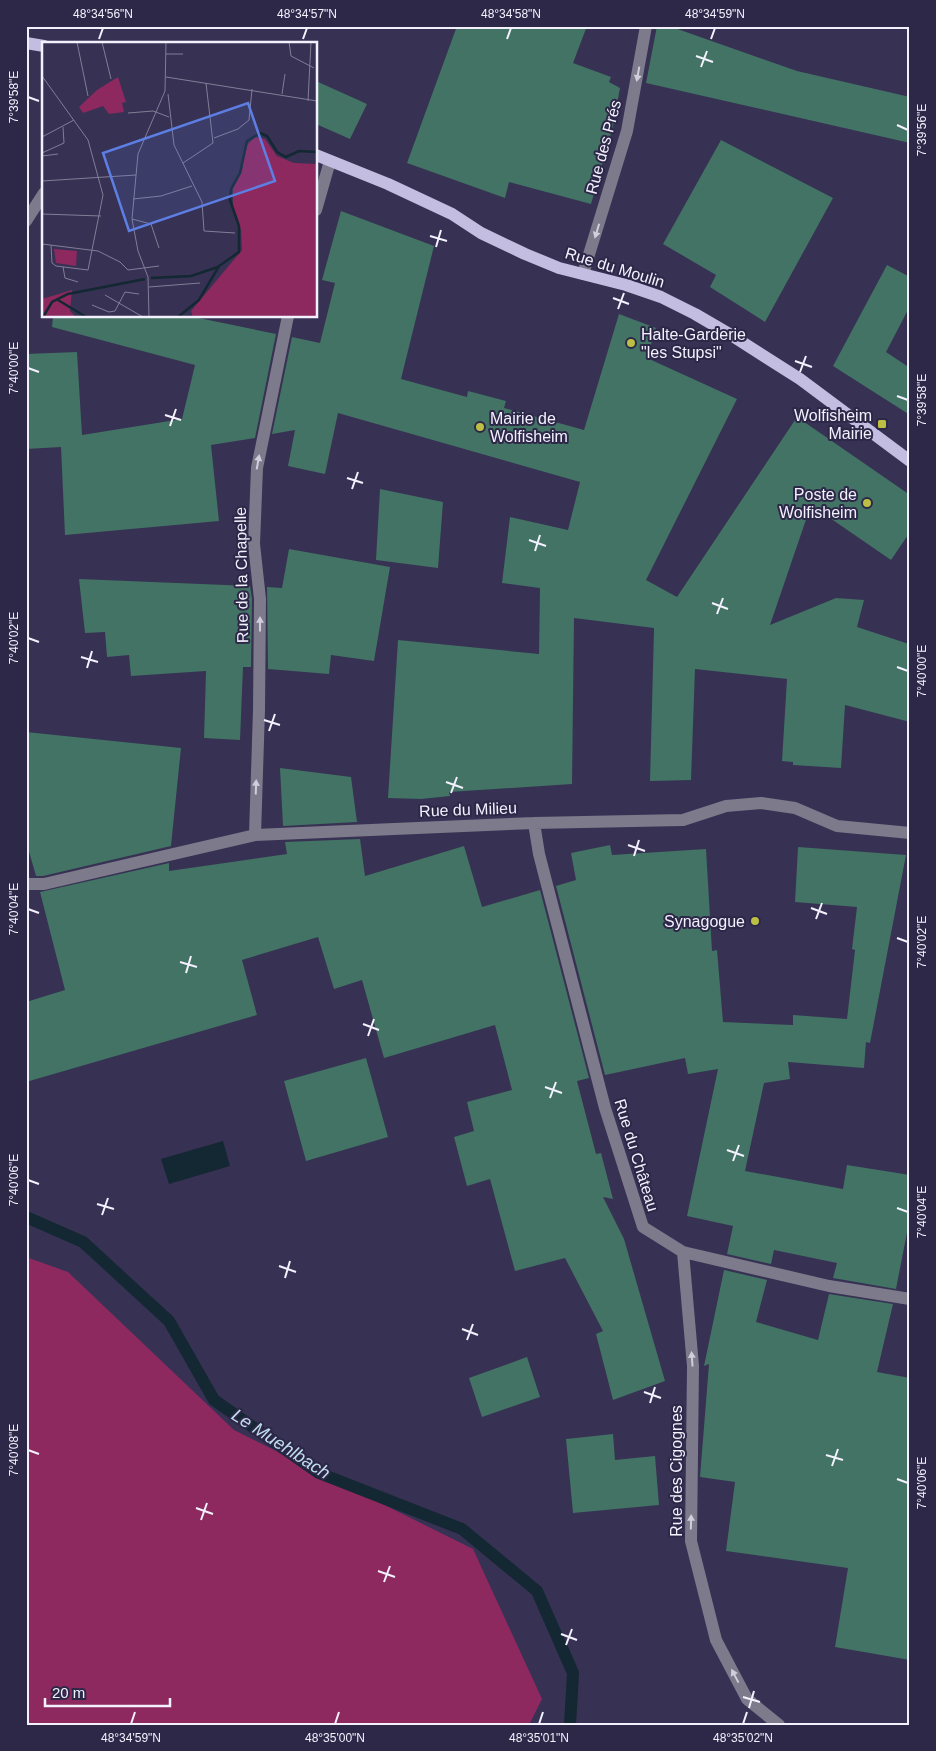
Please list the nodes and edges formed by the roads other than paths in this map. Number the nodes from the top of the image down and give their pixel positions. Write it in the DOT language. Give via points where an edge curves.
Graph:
graph roads {
  1 [pos="646,26"];
  2 [pos="26,42"];
  3 [pos="42,46"];
  4 [pos="318,155"];
  5 [pos="330,161"];
  6 [pos="42,196"];
  7 [pos="318,203"];
  8 [pos="26,221"];
  9 [pos="583,274"];
  10 [pos="288,318"];
  11 [pos="910,461"];
  12 [pos="534,823"];
  13 [pos="910,833"];
  14 [pos="254,835"];
  15 [pos="26,884"];
  16 [pos="683,1252"];
  17 [pos="910,1299"];
  18 [pos="779,1725"];
  1 -- 9 [label="street, Rue des Prés, one-way" via="627,131"];
  2 -- 3 [label="main road"];
  4 -- 5 [label="main road, Rue du Moulin"];
  5 -- 7 [label="street"];
  5 -- 9 [label="main road, Rue du Moulin" via="452,214 507,245 559,268"];
  6 -- 8 [label="street"];
  9 -- 11 [label="main road, Rue du Moulin" via="661,297 695,314 800,379"];
  14 -- 10 [label="street, Rue de la Chapelle, one-way" via="260,599 254,544 257,468"];
  12 -- 13 [label="street, Rue du Milieu" via="683,820 726,806 761,803 795,808 837,826"];
  12 -- 14 [label="street, Rue du Milieu"];
  12 -- 16 [label="street, Rue du Château" via="539,854 605,1108 643,1227"];
  14 -- 15 [label="street, Rue du Milieu" via="44,884"];
  16 -- 17 [label="street, Rue du Château" via="829,1286"];
  18 -- 16 [label="street, Rue des Cigognes, one-way" via="747,1699 716,1640 691,1541 693,1366"];
}
